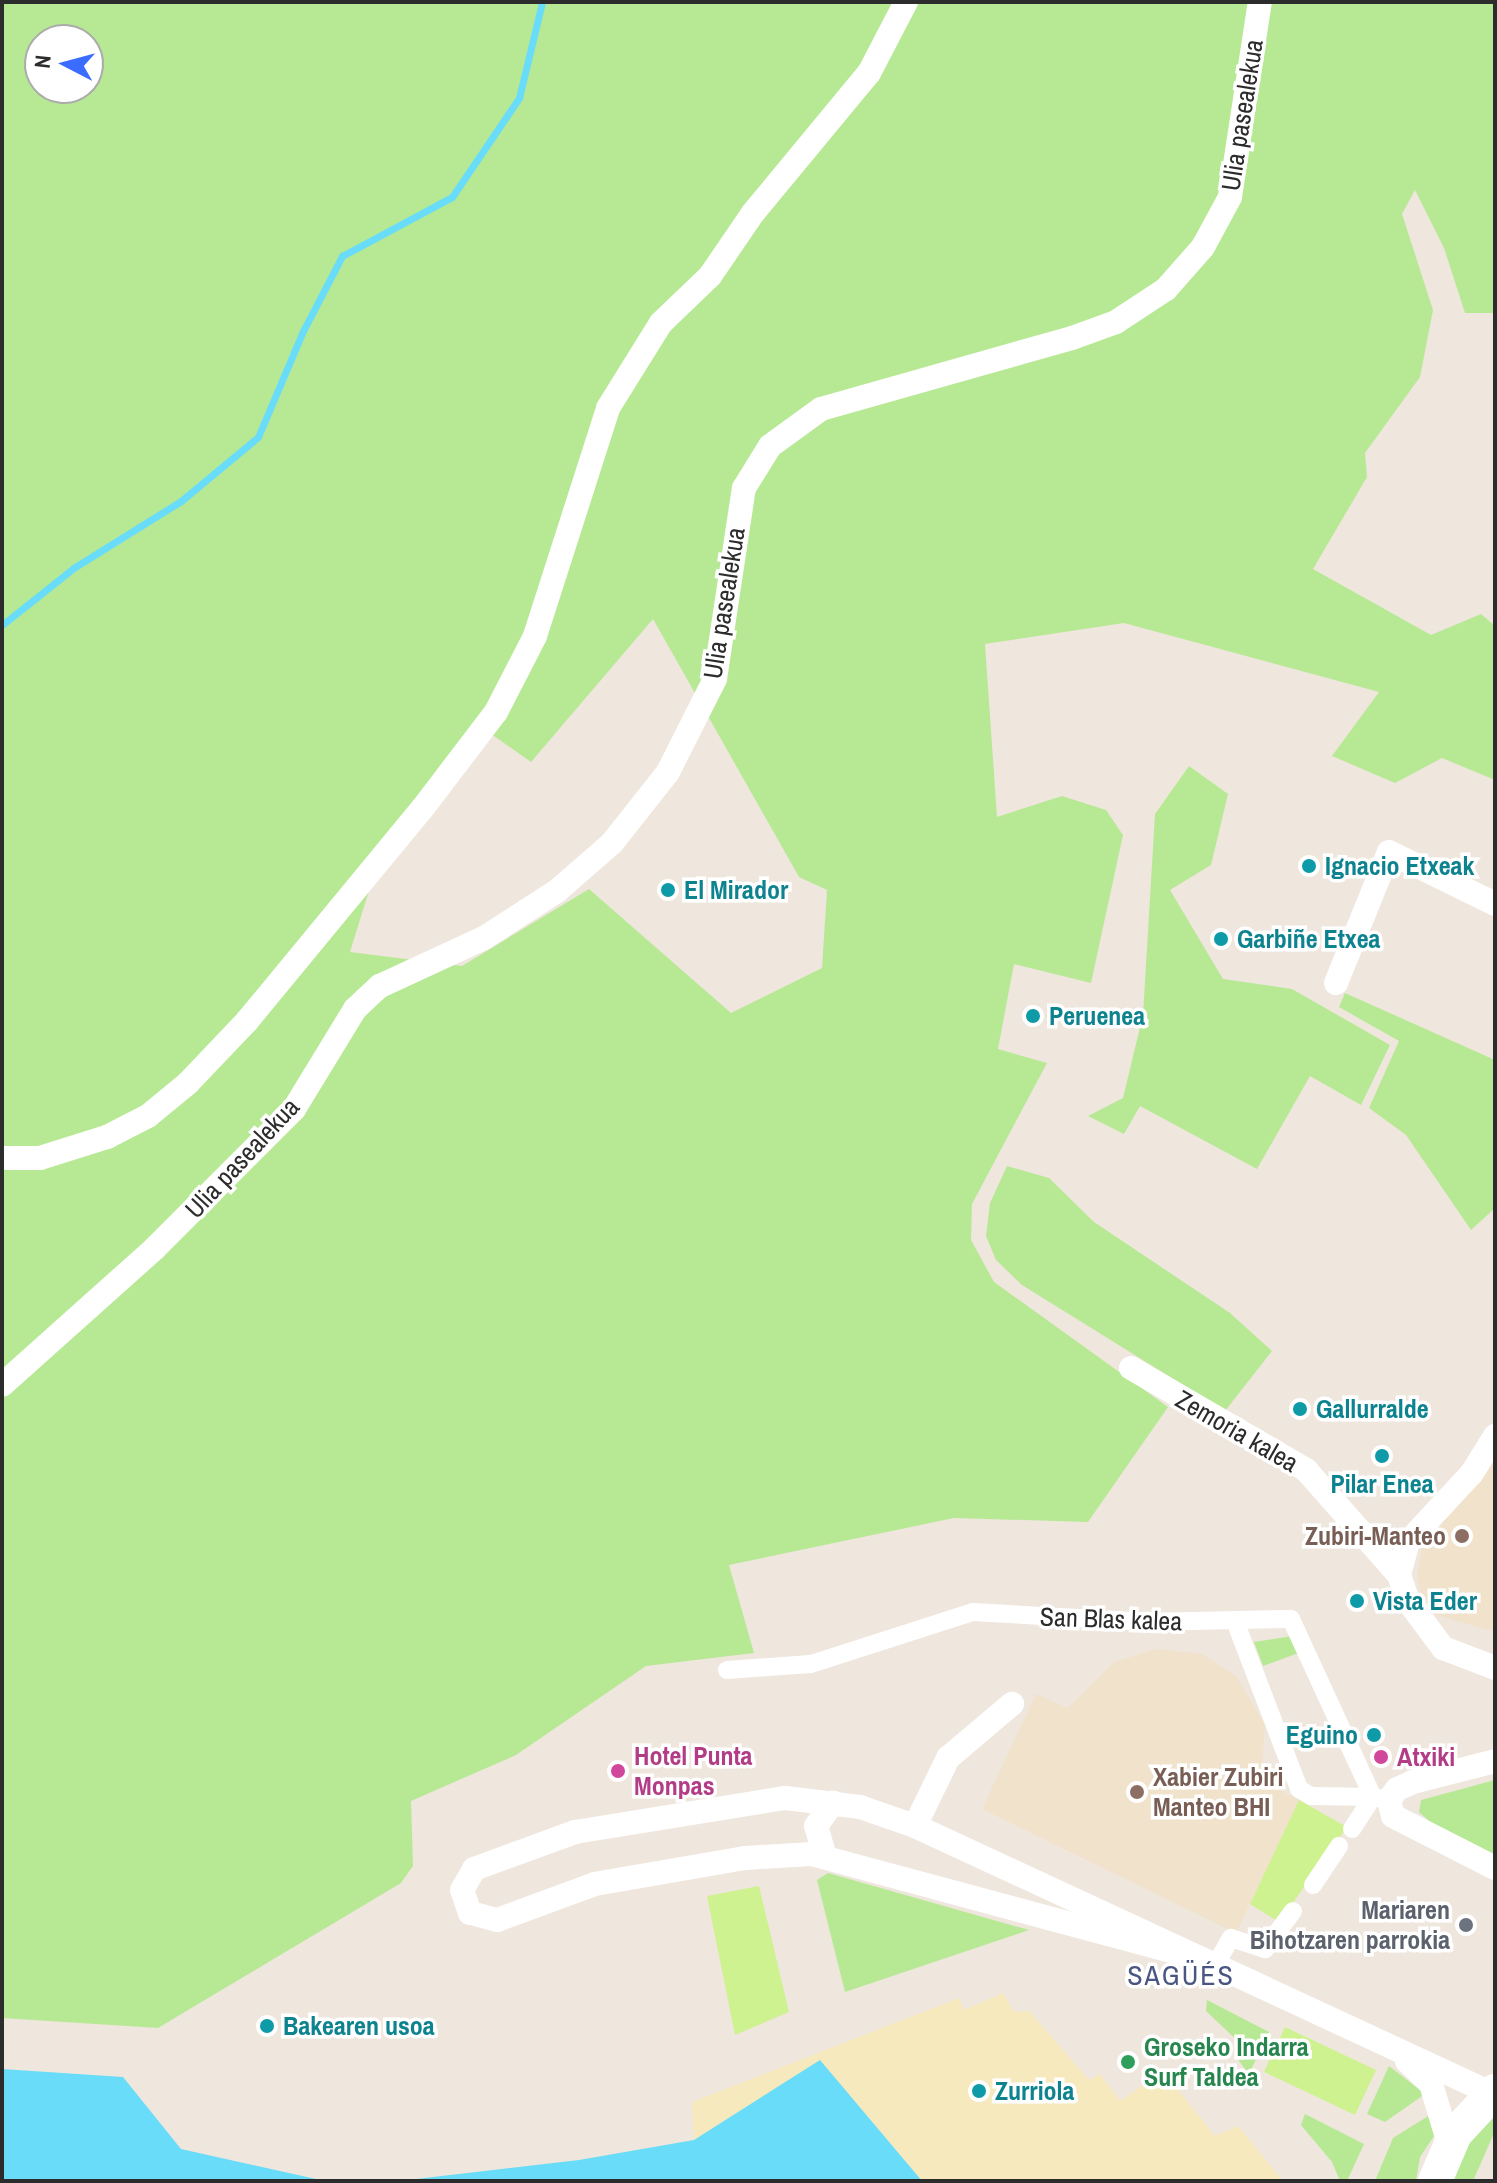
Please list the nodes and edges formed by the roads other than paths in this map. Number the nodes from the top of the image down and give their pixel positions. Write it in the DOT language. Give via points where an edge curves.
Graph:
graph roads {
  1 [pos="906,2"];
  2 [pos="1260,2"];
  3 [pos="1495,904"];
  4 [pos="1336,983"];
  5 [pos="2,1158"];
  6 [pos="1131,1368"];
  7 [pos="2,1385"];
  8 [pos="1495,1436"];
  9 [pos="1399,1575"];
  10 [pos="1235,1621"];
  11 [pos="1495,1668"];
  12 [pos="727,1670"];
  13 [pos="1012,1704"];
  14 [pos="1495,1761"];
  15 [pos="1381,1799"];
  16 [pos="833,1803"];
  17 [pos="915,1826"];
  18 [pos="1352,1829"];
  19 [pos="1339,1846"];
  20 [pos="825,1857"];
  21 [pos="1495,1868"];
  22 [pos="1313,1885"];
  23 [pos="1293,1911"];
  24 [pos="1106,1926"];
  25 [pos="1213,1969"];
  26 [pos="1402,2056"];
  27 [pos="1494,2093"];
  28 [pos="1449,2144"];
  29 [pos="1435,2181"];
  1 -- 5 [label="street" via="869,73 753,213 710,276 661,323 608,408 535,636 496,712 422,809 247,1021 188,1083 148,1116 107,1137 40,1158"];
  2 -- 7 [label="street, Ulia pasealekua" via="1230,197 1203,247 1166,289 1116,322 1072,338 821,409 770,446 744,488 715,679 668,772 612,843 557,891 484,938 380,986 355,1009 294,1109 155,1248"];
  3 -- 4 [label="street" via="1389,852"];
  6 -- 9 [label="street, Zemoria kalea" via="1306,1470"];
  8 -- 9 [label="street" via="1472,1473 1408,1542"];
  9 -- 11 [label="street, Zemoria kalea" via="1408,1601 1443,1648"];
  10 -- 12 [label="street, San Blas kalea" via="1144,1622 973,1612 811,1664"];
  10 -- 15 [label="street, San Blas kalea" via="1291,1619"];
  10 -- 15 [label="street" via="1299,1789 1311,1796"];
  13 -- 17 [label="street" via="948,1758"];
  14 -- 15 [label="street" via="1413,1782"];
  15 -- 18 [label="street"];
  15 -- 21 [label="street" via="1393,1816"];
  16 -- 17 [label="street"];
  16 -- 20 [label="street" via="816,1826"];
  16 -- 20 [label="street" via="785,1798 575,1832 474,1869 462,1890 470,1913 497,1920 595,1884 745,1858"];
  17 -- 24 [label="street"];
  19 -- 22 [label="street"];
  20 -- 24 [label="street"];
  23 -- 25 [label="street" via="1265,1949 1231,1938"];
  24 -- 25 [label="street"];
  25 -- 26 [label="street"];
  26 -- 27 [label="street"];
  26 -- 28 [label="street" via="1431,2084"];
  27 -- 28 [label="main road"];
  28 -- 29 [label="main road"];
}
